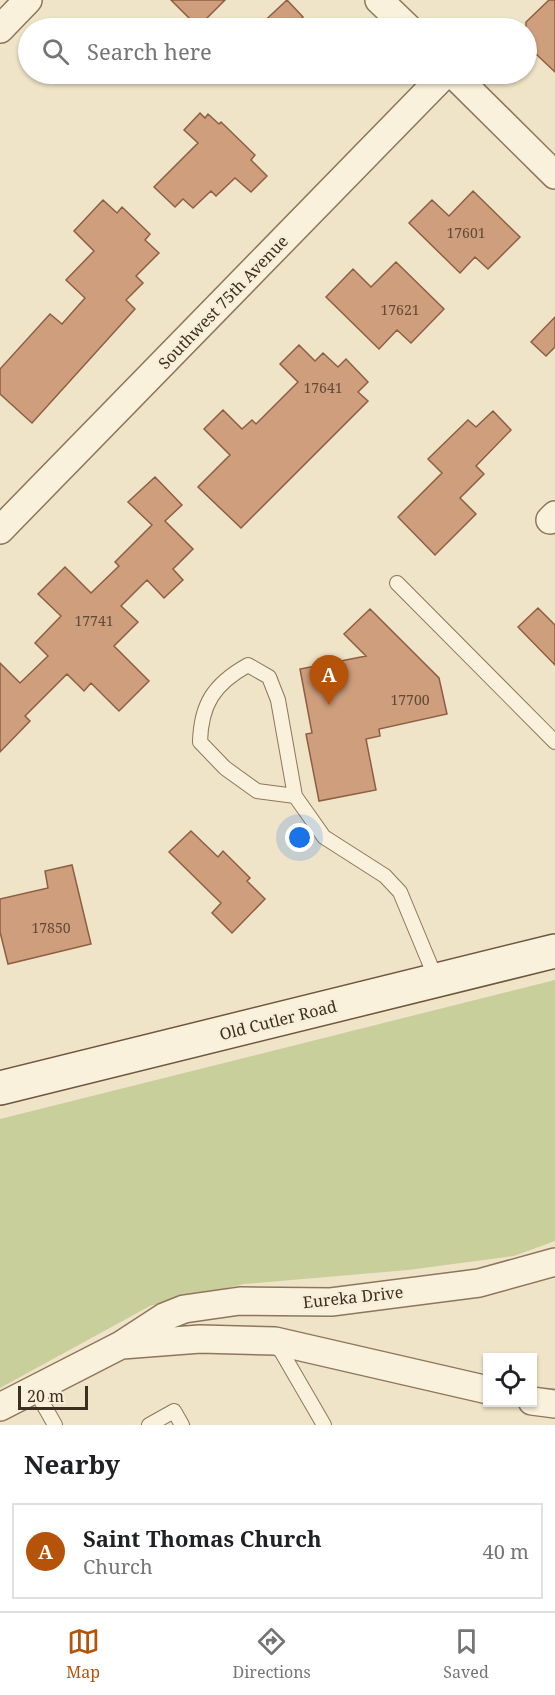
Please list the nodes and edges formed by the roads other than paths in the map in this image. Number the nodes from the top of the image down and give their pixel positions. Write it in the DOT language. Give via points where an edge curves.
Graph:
graph roads {
  1 [pos="28,0"];
  2 [pos="379,0"];
  3 [pos="398,18"];
  4 [pos="0,29"];
  5 [pos="435,84"];
  6 [pos="463,84"];
  7 [pos="555,175"];
  8 [pos="0,530"];
  9 [pos="397,583"];
  10 [pos="555,742"];
  11 [pos="295,796"];
  12 [pos="555,951"];
  13 [pos="438,981"];
  14 [pos="0,1088"];
  15 [pos="555,1262"];
  16 [pos="269,1301"];
  17 [pos="275,1341"];
  18 [pos="121,1345"];
  19 [pos="34,1388"];
  20 [pos="483,1389"];
  21 [pos="537,1402"];
  22 [pos="555,1404"];
  23 [pos="0,1407"];
  24 [pos="55,1425"];
  25 [pos="149,1425"];
  26 [pos="182,1425"];
  27 [pos="324,1425"];
  1 -- 4 [label="street"];
  2 -- 3 [label="street"];
  5 -- 8 [label="street, Southwest 75th Avenue"];
  6 -- 7 [label="street"];
  9 -- 10 [label="lane"];
  11 -- 11 [label="lane" via="278,700 269,677 248,665 232,674 212,694 201,718 200,742 225,768 257,791"];
  11 -- 13 [label="lane" via="324,837 385,876 400,892"];
  12 -- 13 [label="main road, Old Cutler Road"];
  13 -- 14 [label="main road, Old Cutler Road"];
  15 -- 16 [label="street, Eureka Drive" via="479,1283 331,1302"];
  16 -- 17 [label="street"];
  16 -- 18 [label="street, Eureka Drive" via="184,1309"];
  17 -- 18 [label="street, Eureka Drive" via="200,1339"];
  17 -- 20 [label="street, Eureka Drive"];
  17 -- 27 [label="lane"];
  18 -- 19 [label="street, Eureka Drive"];
  19 -- 23 [label="street, Eureka Drive"];
  19 -- 24 [label="lane"];
  21 -- 22 [label="street"];
  25 -- 26 [label="lane" via="174,1411"];
}
